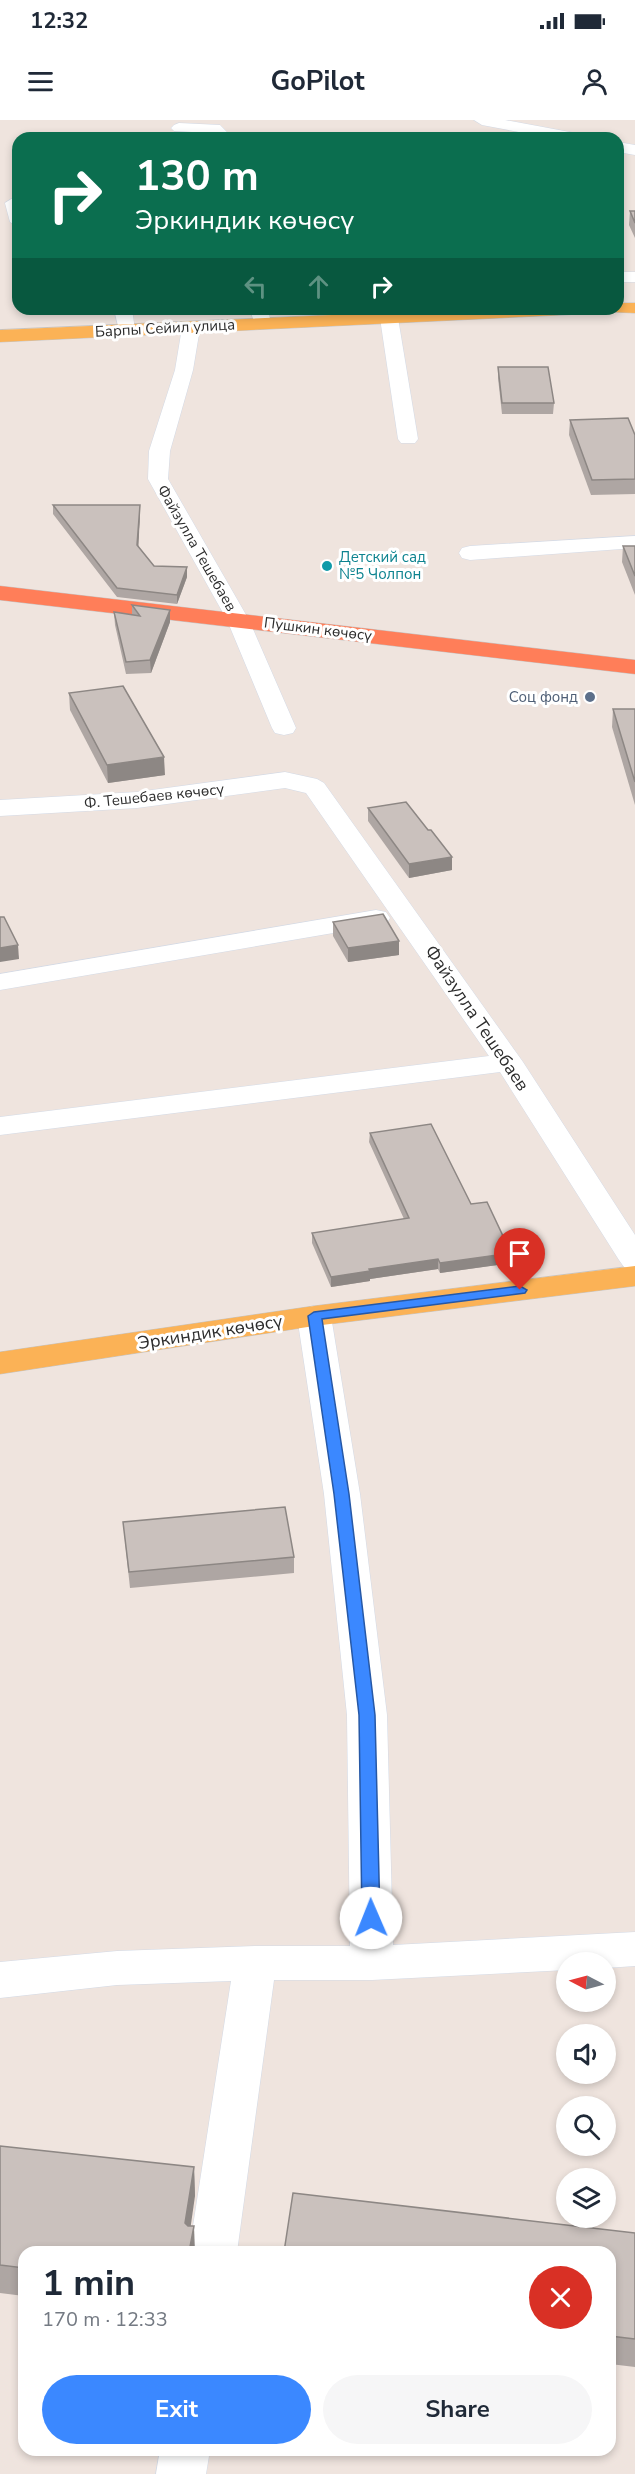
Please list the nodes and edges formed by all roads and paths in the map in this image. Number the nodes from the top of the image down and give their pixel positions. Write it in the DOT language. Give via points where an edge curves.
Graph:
graph roads {
  1 [pos="482,120"];
  2 [pos="179,128"];
  3 [pos="537,130"];
  4 [pos="219,132"];
  5 [pos="532,132"];
  6 [pos="546,132"];
  7 [pos="124,315"];
  8 [pos="453,315"];
  9 [pos="261,316"];
  10 [pos="389,318"];
  11 [pos="191,328"];
  12 [pos="126,330"];
  13 [pos="0,336"];
  14 [pos="408,439"];
  15 [pos="635,542"];
  16 [pos="470,553"];
  17 [pos="0,593"];
  18 [pos="238,620"];
  19 [pos="635,667"];
  20 [pos="284,728"];
  21 [pos="308,784"];
  22 [pos="0,808"];
  23 [pos="405,913"];
  24 [pos="0,982"];
  25 [pos="508,1062"];
  26 [pos="0,1126"];
  27 [pos="635,1260"];
  28 [pos="635,1276"];
  29 [pos="314,1316"];
  30 [pos="0,1363"];
  31 [pos="635,1949"];
  32 [pos="255,1963"];
  33 [pos="372,1963"];
  34 [pos="0,1980"];
  35 [pos="214,2246"];
  36 [pos="184,2456"];
  37 [pos="182,2474"];
  1 -- 3 [label="street"];
  2 -- 4 [label="street" via="215,128"];
  3 -- 5 [label="street"];
  3 -- 6 [label="street"];
  7 -- 12 [label="street"];
  8 -- 10 [label="main road, Барпы Сейил улица"];
  9 -- 10 [label="main road, Барпы Сейил улица"];
  9 -- 11 [label="main road, Барпы Сейил улица"];
  10 -- 14 [label="street"];
  11 -- 12 [label="main road, Барпы Сейил улица"];
  11 -- 18 [label="street, Файзулла Тешебаев" via="184,370 160,442 158,479"];
  12 -- 13 [label="main road, Барпы Сейил улица"];
  15 -- 16 [label="street"];
  17 -- 18 [label="highway, Пушкин көчөсү"];
  18 -- 19 [label="highway, Пушкин көчөсү"];
  18 -- 20 [label="street, Файзулла Тешебаев"];
  21 -- 22 [label="street, Ф. Тешебаев көчөсү" via="285,780 137,800"];
  21 -- 23 [label="street, Файзулла Тешебаев" via="315,788"];
  23 -- 24 [label="street"];
  23 -- 25 [label="street, Файзулла Тешебаев"];
  25 -- 26 [label="street"];
  25 -- 27 [label="street, Файзулла Тешебаев"];
  28 -- 29 [label="main road, Эркиндик көчөсү"];
  29 -- 30 [label="main road, Эркиндик көчөсү"];
  29 -- 33 [label="street" via="342,1494 367,1715"];
  31 -- 33 [label="street"];
  32 -- 33 [label="street"];
  32 -- 34 [label="street" via="117,1968"];
  32 -- 35 [label="street"];
  36 -- 37 [label="street"];
}
